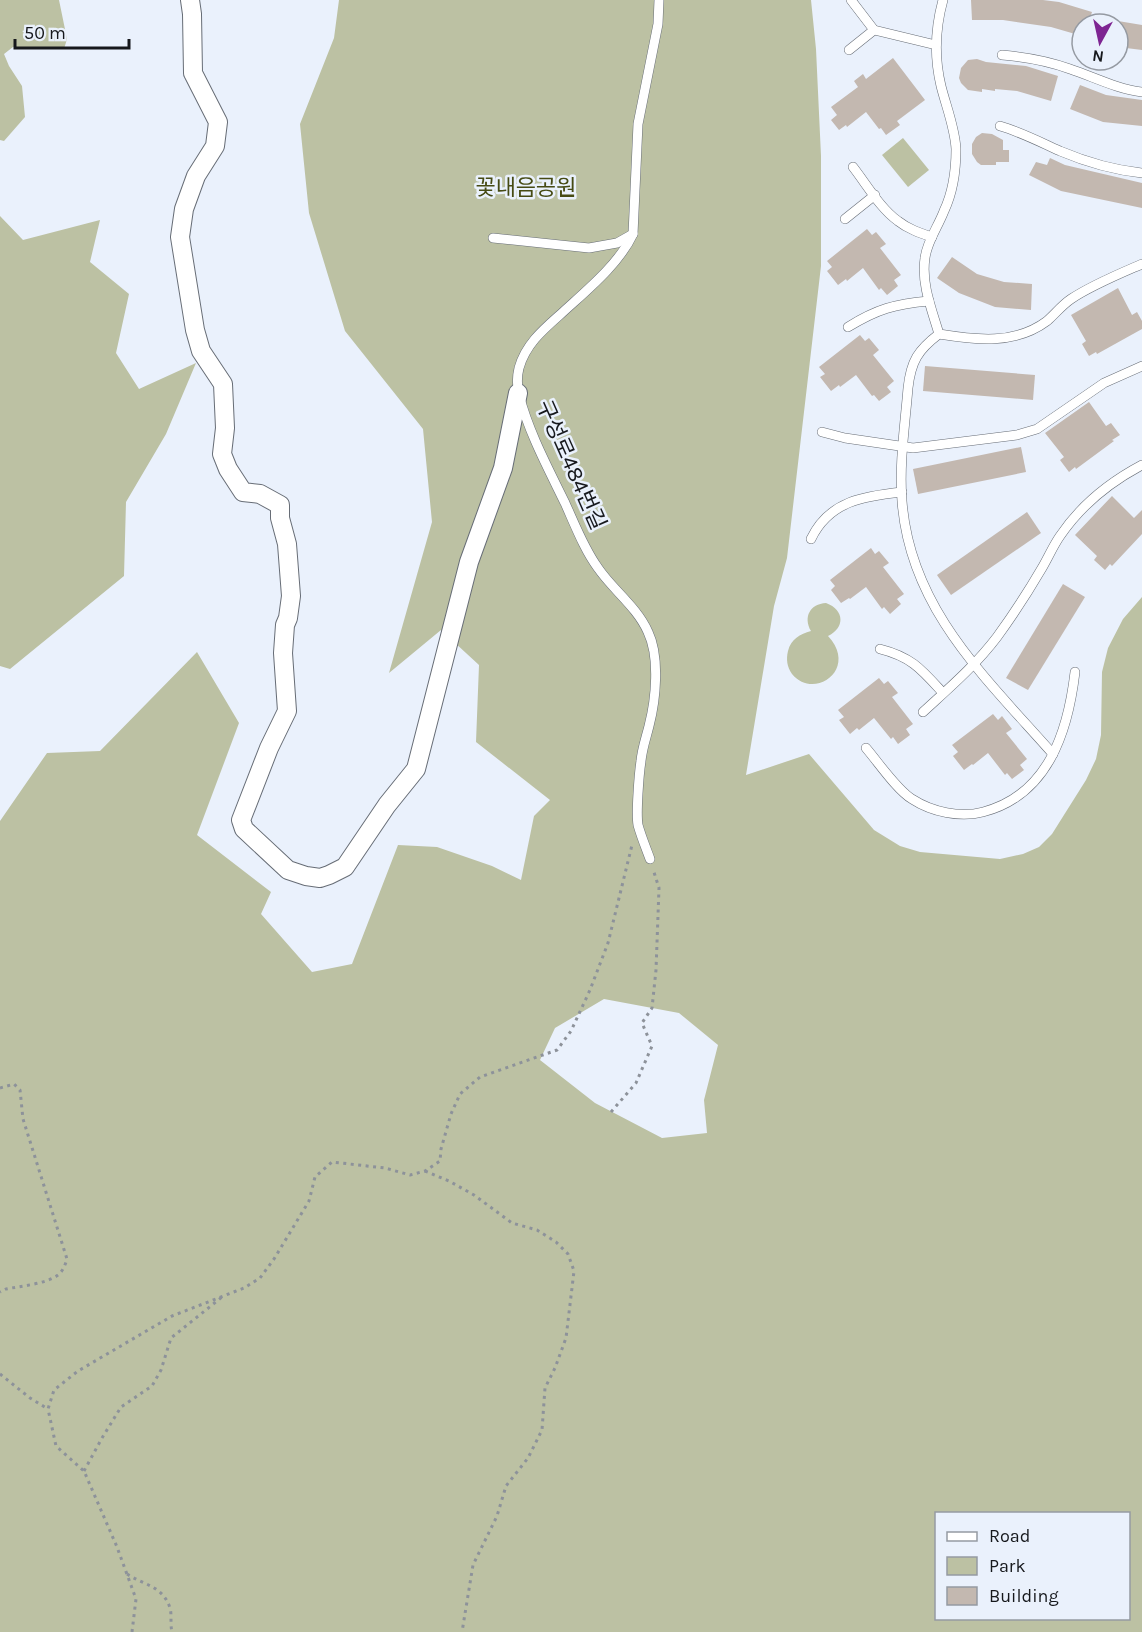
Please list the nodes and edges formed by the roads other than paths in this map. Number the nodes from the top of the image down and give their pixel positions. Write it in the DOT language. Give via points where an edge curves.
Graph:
graph roads {
  1 [pos="190,0"];
  2 [pos="659,0"];
  3 [pos="851,0"];
  4 [pos="943,0"];
  5 [pos="874,30"];
  6 [pos="936,45"];
  7 [pos="849,50"];
  8 [pos="1002,55"];
  9 [pos="1142,92"];
  10 [pos="1000,126"];
  11 [pos="853,167"];
  12 [pos="1142,173"];
  13 [pos="875,195"];
  14 [pos="845,219"];
  15 [pos="633,234"];
  16 [pos="932,237"];
  17 [pos="493,238"];
  18 [pos="1142,264"];
  19 [pos="929,301"];
  20 [pos="848,327"];
  21 [pos="939,334"];
  22 [pos="1142,366"];
  23 [pos="518,393"];
  24 [pos="822,432"];
  25 [pos="903,447"];
  26 [pos="1142,465"];
  27 [pos="902,492"];
  28 [pos="812,539"];
  29 [pos="880,649"];
  30 [pos="975,665"];
  31 [pos="1075,672"];
  32 [pos="943,693"];
  33 [pos="923,712"];
  34 [pos="866,748"];
  35 [pos="1053,754"];
  36 [pos="650,859"];
  1 -- 23 [label="street" via="193,73 218,122 215,146 196,176 184,209 180,237 195,330 201,351 223,384 222,454 228,470 243,492 260,494 280,505 291,596 283,653 287,711 241,820 244,829 288,870 320,878 345,867 416,769 469,562 503,468"];
  2 -- 15 [label="lane" via="658,24 638,124"];
  3 -- 5 [label="lane"];
  4 -- 6 [label="lane"];
  5 -- 6 [label="lane"];
  5 -- 7 [label="lane"];
  6 -- 16 [label="lane" via="956,150 949,198"];
  8 -- 9 [label="lane" via="1053,64"];
  10 -- 12 [label="lane" via="1096,164"];
  11 -- 13 [label="lane"];
  13 -- 14 [label="lane"];
  13 -- 16 [label="lane" via="897,220"];
  15 -- 17 [label="lane" via="617,243 590,248"];
  15 -- 23 [label="lane, 구성로484번길" via="586,292 531,343 519,369"];
  16 -- 19 [label="lane" via="924,268"];
  18 -- 21 [label="lane" via="1073,298 1046,321 1023,333 990,340"];
  19 -- 20 [label="lane" via="888,307"];
  19 -- 21 [label="lane"];
  21 -- 25 [label="lane" via="919,353 911,368"];
  22 -- 25 [label="lane" via="1104,383 1027,433 921,448"];
  23 -- 36 [label="lane, 구성로484번길" via="536,444 591,558 636,611 653,645 653,704 641,761 638,822"];
  24 -- 25 [label="lane"];
  25 -- 27 [label="lane"];
  26 -- 30 [label="lane" via="1111,483 1070,523"];
  27 -- 28 [label="lane" via="836,508 821,522"];
  27 -- 30 [label="lane" via="904,518 921,580 945,626"];
  29 -- 32 [label="lane" via="907,658"];
  30 -- 32 [label="lane"];
  30 -- 35 [label="lane"];
  31 -- 35 [label="lane" via="1069,712"];
  32 -- 33 [label="lane"];
  34 -- 35 [label="lane" via="913,800 960,814 993,809 1013,800 1038,777"];
}
